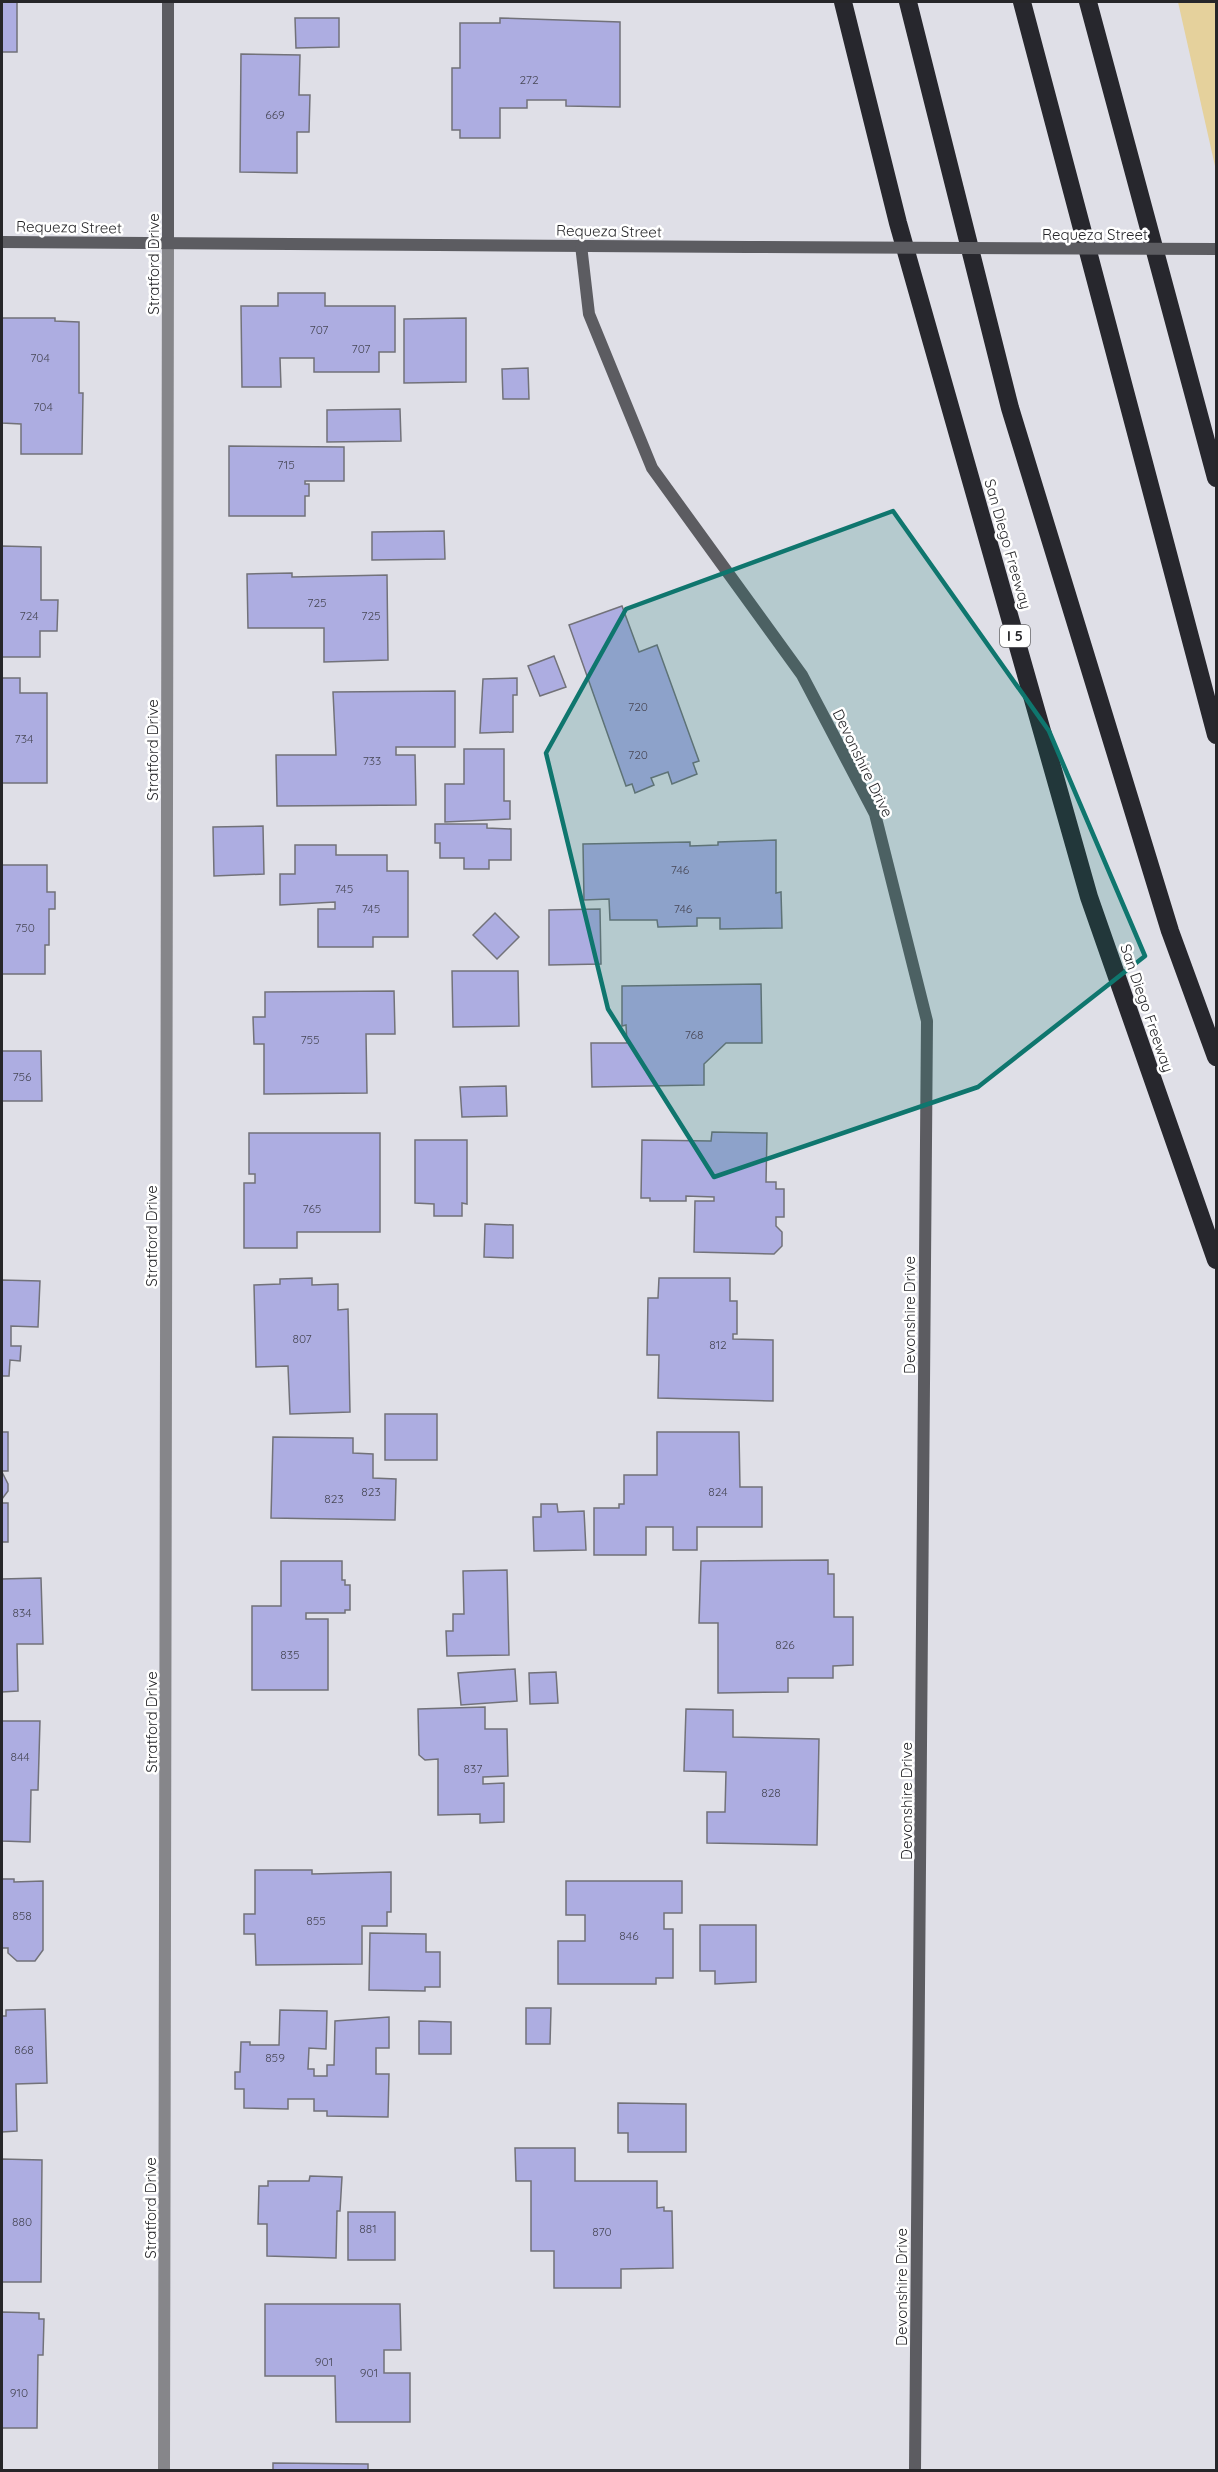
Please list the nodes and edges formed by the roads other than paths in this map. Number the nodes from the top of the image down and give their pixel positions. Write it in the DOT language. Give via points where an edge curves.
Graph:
graph roads {
  1 [pos="168,2"];
  2 [pos="843,2"];
  3 [pos="908,2"];
  4 [pos="1022,2"];
  5 [pos="1088,2"];
  6 [pos="2,242"];
  7 [pos="168,243"];
  8 [pos="581,245"];
  9 [pos="1216,249"];
  10 [pos="1216,478"];
  11 [pos="1216,735"];
  12 [pos="1216,1057"];
  13 [pos="1216,1260"];
  14 [pos="164,2470"];
  15 [pos="915,2470"];
  1 -- 7 [label="street, Stratford Drive"];
  2 -- 13 [label="highway, San Diego Freeway / I 5" via="898,223 1089,897"];
  3 -- 12 [label="highway" via="1010,408 1170,931"];
  4 -- 11 [label="highway"];
  5 -- 10 [label="highway"];
  6 -- 7 [label="street, Requeza Street"];
  7 -- 8 [label="street, Requeza Street"];
  7 -- 14 [label="street, Stratford Drive"];
  8 -- 9 [label="street, Requeza Street, bridge"];
  8 -- 15 [label="street, Devonshire Drive" via="589,314 652,468 802,675 875,814 927,1021"];
}
